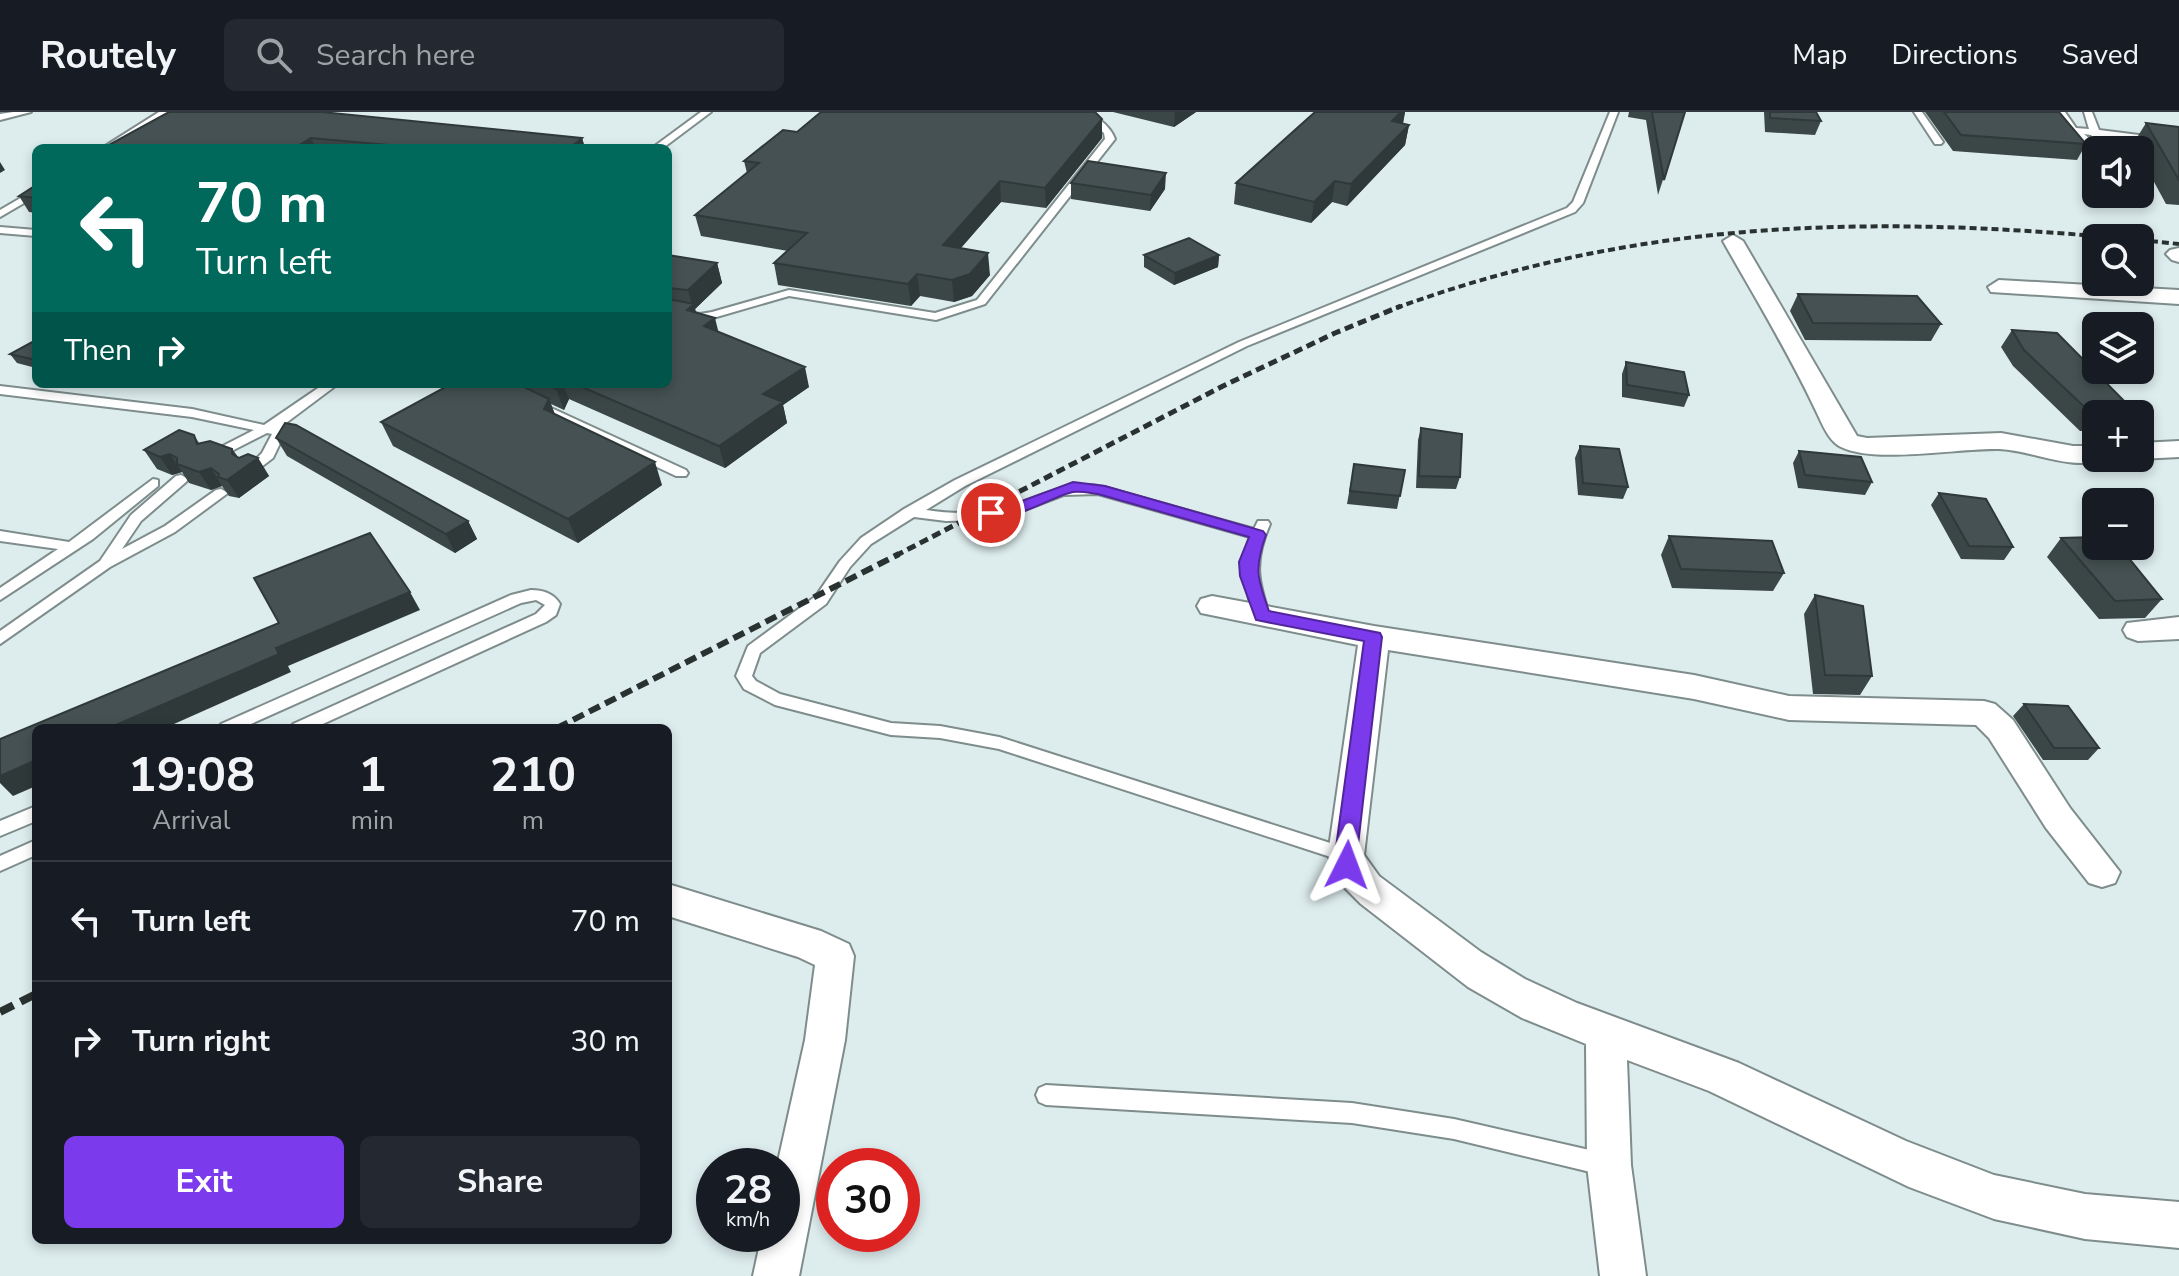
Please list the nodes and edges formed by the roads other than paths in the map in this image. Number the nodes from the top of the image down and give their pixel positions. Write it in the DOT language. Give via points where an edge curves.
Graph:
graph roads {
  1 [pos="27,112"];
  2 [pos="165,112"];
  3 [pos="707,112"];
  4 [pos="1083,112"];
  5 [pos="1614,112"];
  6 [pos="1918,112"];
  7 [pos="2061,112"];
  8 [pos="2088,112"];
  9 [pos="0,117"];
  10 [pos="2073,130"];
  11 [pos="2097,133"];
  12 [pos="2082,137"];
  13 [pos="1938,142"];
  14 [pos="2179,143"];
  15 [pos="113,144"];
  16 [pos="663,144"];
  17 [pos="32,194"];
  18 [pos="0,214"];
  19 [pos="0,230"];
  20 [pos="32,233"];
  21 [pos="1733,241"];
  22 [pos="1999,287"];
  23 [pos="2179,297"];
  24 [pos="672,313"];
  25 [pos="327,388"];
  26 [pos="0,390"];
  27 [pos="519,397"];
  28 [pos="281,426"];
  29 [pos="264,430"];
  30 [pos="313,439"];
  31 [pos="2179,449"];
  32 [pos="2154,450"];
  33 [pos="2082,454"];
  34 [pos="214,456"];
  35 [pos="252,470"];
  36 [pos="681,473"];
  37 [pos="181,479"];
  38 [pos="153,483"];
  39 [pos="221,493"];
  40 [pos="909,512"];
  41 [pos="0,536"];
  42 [pos="72,547"];
  43 [pos="105,564"];
  44 [pos="0,595"];
  45 [pos="1212,606"];
  46 [pos="1262,616"];
  47 [pos="2179,628"];
  48 [pos="2138,630"];
  49 [pos="1374,637"];
  50 [pos="0,639"];
  51 [pos="236,724"];
  52 [pos="308,724"];
  53 [pos="32,815"];
  54 [pos="0,829"];
  55 [pos="32,849"];
  56 [pos="1346,855"];
  57 [pos="0,864"];
  58 [pos="2102,872"];
  59 [pos="672,901"];
  60 [pos="1606,1034"];
  61 [pos="1046,1095"];
  62 [pos="1609,1165"];
  63 [pos="2179,1225"];
  64 [pos="776,1276"];
  65 [pos="1623,1276"];
  1 -- 9 [label="lane"];
  2 -- 15 [label="lane"];
  3 -- 16 [label="lane"];
  4 -- 24 [label="lane" via="1110,139 981,302 971,307 936,317 789,293 713,315"];
  5 -- 40 [label="lane" via="1571,210 1243,344"];
  6 -- 13 [label="lane"];
  7 -- 10 [label="lane"];
  8 -- 11 [label="lane"];
  10 -- 11 [label="lane"];
  10 -- 12 [label="lane"];
  11 -- 14 [label="lane"];
  17 -- 18 [label="lane"];
  19 -- 20 [label="lane"];
  21 -- 33 [label="street" via="1848,441 1878,447 2001,441"];
  22 -- 23 [label="street"];
  25 -- 28 [label="lane"];
  26 -- 29 [label="lane" via="192,413"];
  27 -- 36 [label="lane"];
  28 -- 29 [label="lane"];
  28 -- 30 [label="lane"];
  28 -- 35 [label="lane" via="268,455"];
  29 -- 34 [label="lane"];
  31 -- 32 [label="street"];
  37 -- 43 [label="lane" via="136,518"];
  38 -- 42 [label="lane"];
  39 -- 43 [label="lane" via="170,529"];
  40 -- 46 [label="lane" via="939,518 1009,511 1073,487 1260,529 1248,562"];
  40 -- 56 [label="lane" via="866,541 821,600 753,650 744,676 750,685 775,699 891,729 999,743"];
  41 -- 42 [label="lane"];
  42 -- 44 [label="lane"];
  43 -- 50 [label="lane"];
  45 -- 46 [label="street"];
  46 -- 49 [label="street"];
  47 -- 48 [label="street"];
  49 -- 56 [label="street"];
  49 -- 58 [label="street" via="1694,687 1789,708 1984,713 2001,729 2058,818"];
  51 -- 52 [label="lane" via="516,599 535,594 553,604 541,618"];
  53 -- 54 [label="lane"];
  55 -- 57 [label="lane"];
  56 -- 60 [label="street" via="1347,865 1364,884 1510,992"];
  59 -- 64 [label="street" via="835,956 825,1040"];
  60 -- 62 [label="street"];
  60 -- 63 [label="street" via="1724,1078 1868,1147 1994,1197"];
  61 -- 62 [label="lane" via="1352,1113 1454,1129"];
  62 -- 65 [label="street"];
}
